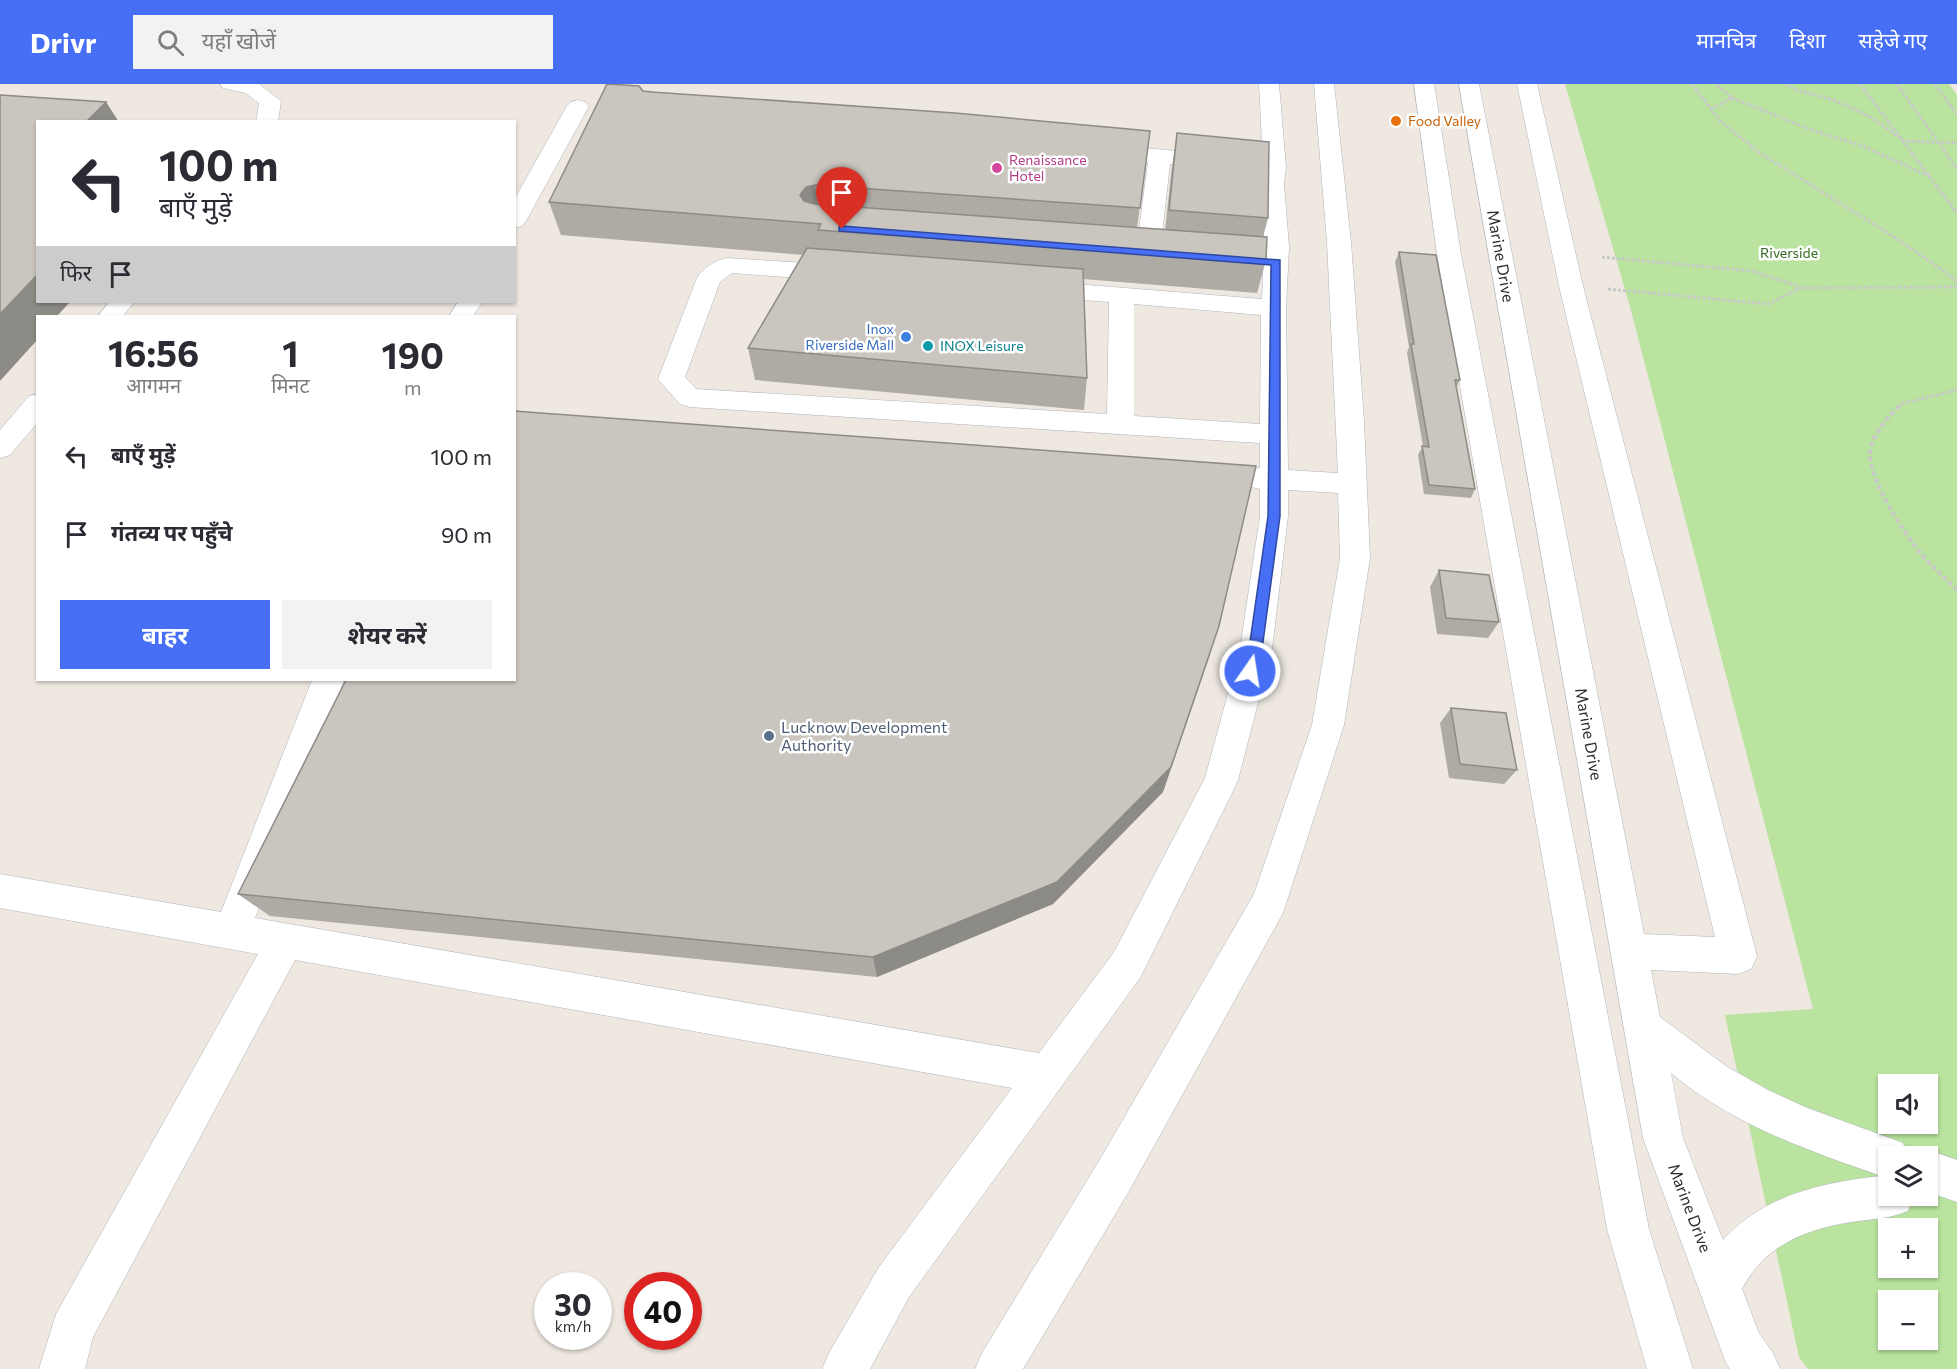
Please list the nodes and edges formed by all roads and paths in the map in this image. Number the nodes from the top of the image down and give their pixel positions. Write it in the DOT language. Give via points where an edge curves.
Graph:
graph roads {
  1 [pos="230,84"];
  2 [pos="1269,84"];
  3 [pos="1324,84"];
  4 [pos="1424,84"];
  5 [pos="1469,84"];
  6 [pos="1527,84"];
  7 [pos="1692,84"];
  8 [pos="1716,84"];
  9 [pos="1786,84"];
  10 [pos="1860,84"];
  11 [pos="1897,84"];
  12 [pos="1935,84"];
  13 [pos="1732,98"];
  14 [pos="578,106"];
  15 [pos="1711,109"];
  16 [pos="1957,114"];
  17 [pos="267,120"];
  18 [pos="1904,141"];
  19 [pos="1937,142"];
  20 [pos="1957,143"];
  21 [pos="1080,149"];
  22 [pos="1160,156"];
  23 [pos="1256,165"];
  24 [pos="1957,169"];
  25 [pos="1931,177"];
  26 [pos="1957,212"];
  27 [pos="516,217"];
  28 [pos="1563,253"];
  29 [pos="1171,254"];
  30 [pos="866,275"];
  31 [pos="1957,281"];
  32 [pos="1571,286"];
  33 [pos="1018,287"];
  34 [pos="1957,287"];
  35 [pos="1802,288"];
  36 [pos="1122,295"];
  37 [pos="121,303"];
  38 [pos="1274,308"];
  39 [pos="111,315"];
  40 [pos="1957,390"];
  41 [pos="36,405"];
  42 [pos="1120,423"];
  43 [pos="1274,434"];
  44 [pos="0,448"];
  45 [pos="1227,476"];
  46 [pos="1274,479"];
  47 [pos="1353,484"];
  48 [pos="1957,590"];
  49 [pos="328,681"];
  50 [pos="0,891"];
  51 [pos="232,932"];
  52 [pos="285,941"];
  53 [pos="1629,951"];
  54 [pos="1642,1028"];
  55 [pos="1047,1074"];
  56 [pos="1878,1154"];
  57 [pos="1938,1174"];
  58 [pos="1957,1181"];
  59 [pos="1938,1194"];
  60 [pos="1957,1194"];
  61 [pos="1878,1198"];
  62 [pos="1719,1287"];
  63 [pos="62,1369"];
  64 [pos="845,1369"];
  65 [pos="998,1369"];
  66 [pos="1670,1369"];
  67 [pos="1757,1369"];
  1 -- 17 [label="street" via="251,88 270,101"];
  2 -- 23 [label="street"];
  3 -- 47 [label="street" via="1340,242"];
  4 -- 66 [label="street" via="1449,254 1626,1217"];
  5 -- 53 [label="street, Marine Drive"];
  6 -- 28 [label="street"];
  7 -- 15 [label="path"];
  8 -- 13 [label="path"];
  9 -- 18 [label="path" via="1871,117"];
  10 -- 18 [label="path"];
  11 -- 19 [label="path"];
  12 -- 16 [label="path"];
  13 -- 15 [label="path"];
  13 -- 25 [label="path" via="1860,145"];
  14 -- 27 [label="street"];
  15 -- 31 [label="path" via="1731,132 1775,164 1903,241"];
  18 -- 19 [label="path"];
  18 -- 25 [label="path"];
  19 -- 20 [label="path"];
  19 -- 24 [label="path"];
  21 -- 22 [label="street"];
  22 -- 23 [label="street"];
  22 -- 29 [label="street" via="1136,251"];
  23 -- 38 [label="street" via="1273,184 1265,261"];
  25 -- 26 [label="path"];
  28 -- 32 [label="street"];
  28 -- 35 [label="path" via="1752,271"];
  30 -- 42 [label="street" via="727,265 709,278 671,379 689,398"];
  32 -- 35 [label="path" via="1768,304"];
  32 -- 53 [label="street" via="1738,956"];
  33 -- 36 [label="street"];
  34 -- 35 [label="path"];
  36 -- 38 [label="street"];
  36 -- 42 [label="street"];
  37 -- 39 [label="street"];
  38 -- 43 [label="street"];
  40 -- 48 [label="path" via="1901,404 1883,423 1870,451 1876,480 1894,515 1921,554"];
  41 -- 44 [label="street"];
  42 -- 43 [label="street"];
  43 -- 46 [label="street"];
  45 -- 46 [label="street"];
  46 -- 47 [label="street"];
  46 -- 55 [label="street" via="1274,516 1256,649 1221,780 1126,964"];
  47 -- 65 [label="street" via="1355,558 1328,725 1270,901 1114,1176"];
  49 -- 51 [label="street"];
  50 -- 51 [label="street"];
  51 -- 52 [label="street"];
  52 -- 55 [label="street"];
  52 -- 63 [label="street" via="72,1330"];
  53 -- 54 [label="street, Marine Drive"];
  54 -- 56 [label="street" via="1665,1040 1711,1079 1772,1114"];
  54 -- 62 [label="street, Marine Drive" via="1663,1138"];
  55 -- 64 [label="street" via="894,1282"];
  57 -- 58 [label="street"];
  59 -- 60 [label="street"];
  61 -- 62 [label="street" via="1821,1204 1770,1226 1740,1250"];
  62 -- 67 [label="street, Marine Drive" via="1742,1347"];
}
